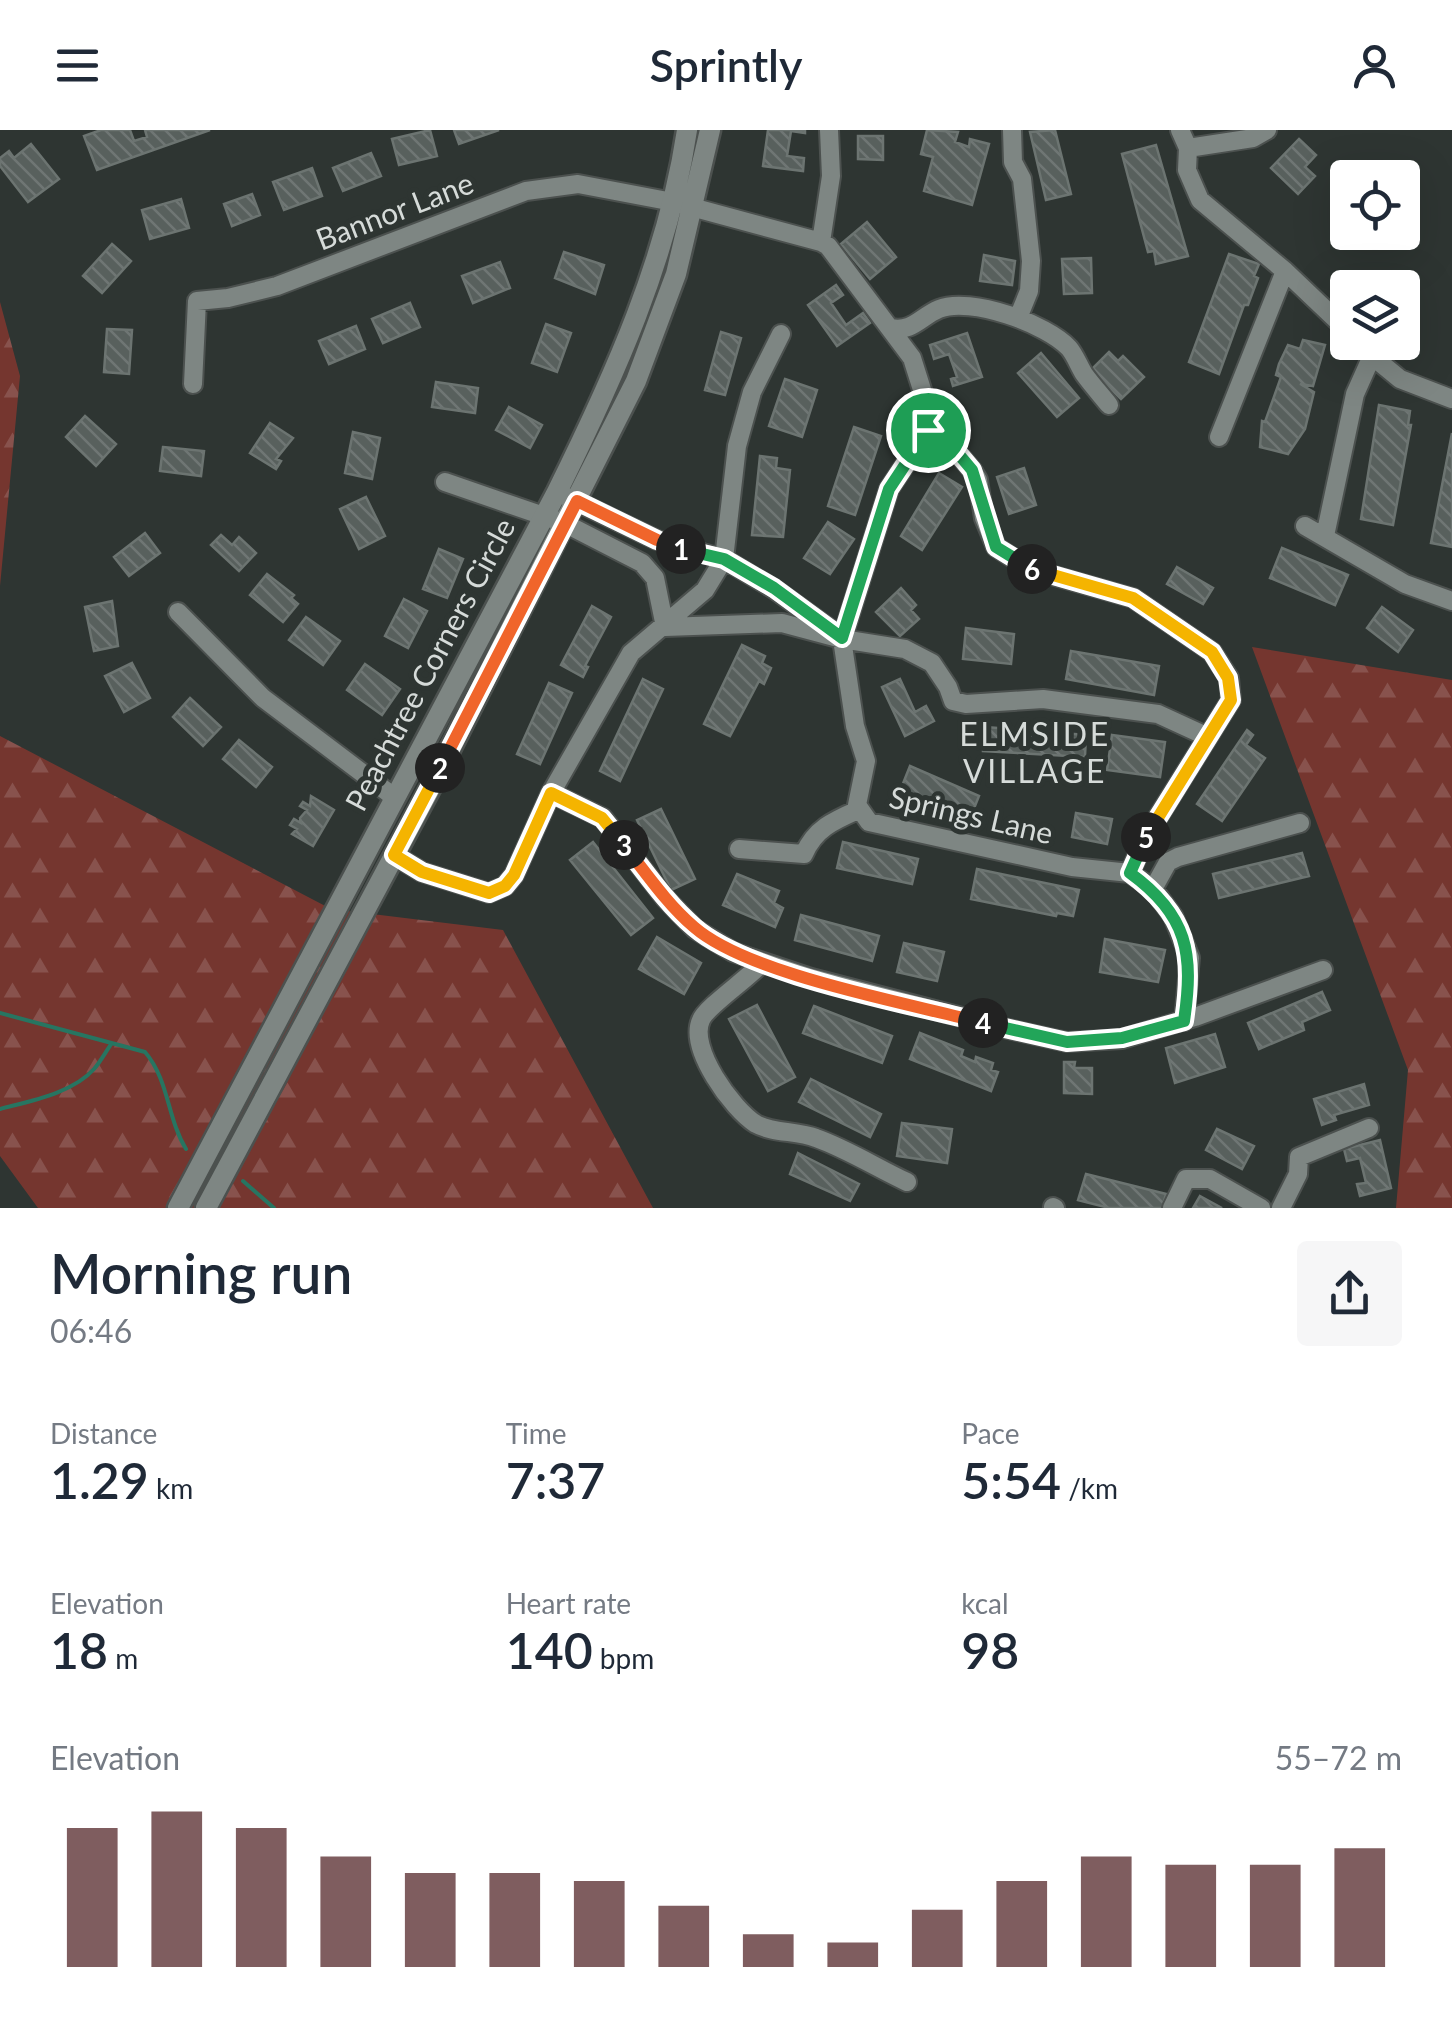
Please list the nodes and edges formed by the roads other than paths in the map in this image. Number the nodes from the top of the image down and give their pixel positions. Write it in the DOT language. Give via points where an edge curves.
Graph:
graph roads {
  1 [pos="687,130"];
  2 [pos="710,130"];
  3 [pos="830,130"];
  4 [pos="1012,130"];
  5 [pos="1180,130"];
  6 [pos="1267,130"];
  7 [pos="1188,148"];
  8 [pos="674,202"];
  9 [pos="694,208"];
  10 [pos="821,242"];
  11 [pos="1285,271"];
  12 [pos="1330,315"];
  13 [pos="1018,318"];
  14 [pos="891,328"];
  15 [pos="781,334"];
  16 [pos="1363,360"];
  17 [pos="1378,360"];
  18 [pos="192,384"];
  19 [pos="1452,398"];
  20 [pos="1108,405"];
  21 [pos="928,430"];
  22 [pos="1219,437"];
  23 [pos="445,482"];
  24 [pos="556,492"];
  25 [pos="577,501"];
  26 [pos="543,516"];
  27 [pos="564,523"];
  28 [pos="1305,526"];
  29 [pos="1325,536"];
  30 [pos="657,540"];
  31 [pos="724,559"];
  32 [pos="642,564"];
  33 [pos="1452,600"];
  34 [pos="178,612"];
  35 [pos="665,627"];
  36 [pos="842,638"];
  37 [pos="1208,737"];
  38 [pos="551,793"];
  39 [pos="394,797"];
  40 [pos="860,809"];
  41 [pos="1300,823"];
  42 [pos="740,848"];
  43 [pos="394,855"];
  44 [pos="1130,873"];
  45 [pos="1153,889"];
  46 [pos="762,962"];
  47 [pos="1323,970"];
  48 [pos="1184,1021"];
  49 [pos="1369,1128"];
  50 [pos="907,1182"];
  51 [pos="1289,1205"];
  52 [pos="178,1208"];
  53 [pos="206,1208"];
  54 [pos="1172,1208"];
  55 [pos="1260,1208"];
  1 -- 8 [label="street, Peachtree Corners Circle"];
  2 -- 9 [label="street, Peachtree Corners Circle"];
  3 -- 10 [label="street"];
  4 -- 13 [label="street" via="1031,261"];
  5 -- 7 [label="street"];
  6 -- 7 [label="street"];
  7 -- 11 [label="street" via="1187,170 1200,200"];
  8 -- 9 [label="street, Bannor Lane"];
  8 -- 18 [label="street, Bannor Lane" via="578,184 526,192 277,286 197,301"];
  8 -- 24 [label="street, Peachtree Corners Circle" via="610,381"];
  9 -- 10 [label="street"];
  9 -- 25 [label="street, Peachtree Corners Circle" via="654,339"];
  10 -- 14 [label="street"];
  11 -- 12 [label="street"];
  11 -- 22 [label="street"];
  13 -- 14 [label="street" via="939,308 909,328"];
  13 -- 20 [label="street" via="1069,348"];
  14 -- 21 [label="street" via="918,373"];
  15 -- 31 [label="street" via="752,392 736,446"];
  16 -- 29 [label="street"];
  17 -- 19 [label="street" via="1400,379"];
  21 -- 36 [label="street, Springs Lane" via="889,489"];
  21 -- 37 [label="street" via="972,470 996,547 1030,569 1133,598 1212,652 1228,678 1231,700"];
  23 -- 26 [label="street"];
  24 -- 25 [label="street"];
  24 -- 26 [label="street, Peachtree Corners Circle"];
  25 -- 27 [label="street, Peachtree Corners Circle"];
  25 -- 30 [label="street"];
  26 -- 27 [label="street"];
  26 -- 39 [label="street, Peachtree Corners Circle"];
  27 -- 32 [label="street"];
  27 -- 43 [label="street, Peachtree Corners Circle"];
  28 -- 29 [label="street"];
  29 -- 33 [label="street" via="1405,584"];
  30 -- 31 [label="street"];
  30 -- 32 [label="street" via="653,559"];
  31 -- 35 [label="street" via="705,590"];
  31 -- 36 [label="street"];
  32 -- 35 [label="street" via="655,578"];
  34 -- 39 [label="street" via="263,698"];
  35 -- 36 [label="street" via="782,624"];
  35 -- 38 [label="street" via="631,653"];
  36 -- 37 [label="street" via="905,648 932,663 953,702 1043,698 1158,714"];
  36 -- 40 [label="street, Springs Lane" via="866,760"];
  37 -- 44 [label="street"];
  38 -- 43 [label="street" via="514,875 489,893 422,872"];
  38 -- 46 [label="street" via="602,818 695,929"];
  39 -- 52 [label="street, Peachtree Corners Circle"];
  40 -- 42 [label="street" via="823,827 804,854"];
  40 -- 44 [label="street, Springs Lane" via="869,822"];
  41 -- 45 [label="street" via="1178,857"];
  43 -- 53 [label="street, Peachtree Corners Circle"];
  44 -- 45 [label="street, Springs Lane"];
  45 -- 48 [label="street, Springs Lane" via="1190,958"];
  46 -- 48 [label="street" via="1067,1042 1122,1038"];
  46 -- 50 [label="street" via="702,1015 697,1032 704,1060 758,1126 815,1138"];
  47 -- 48 [label="street"];
  49 -- 51 [label="street" via="1299,1157"];
  54 -- 55 [label="street" via="1186,1180 1210,1179"];
}
